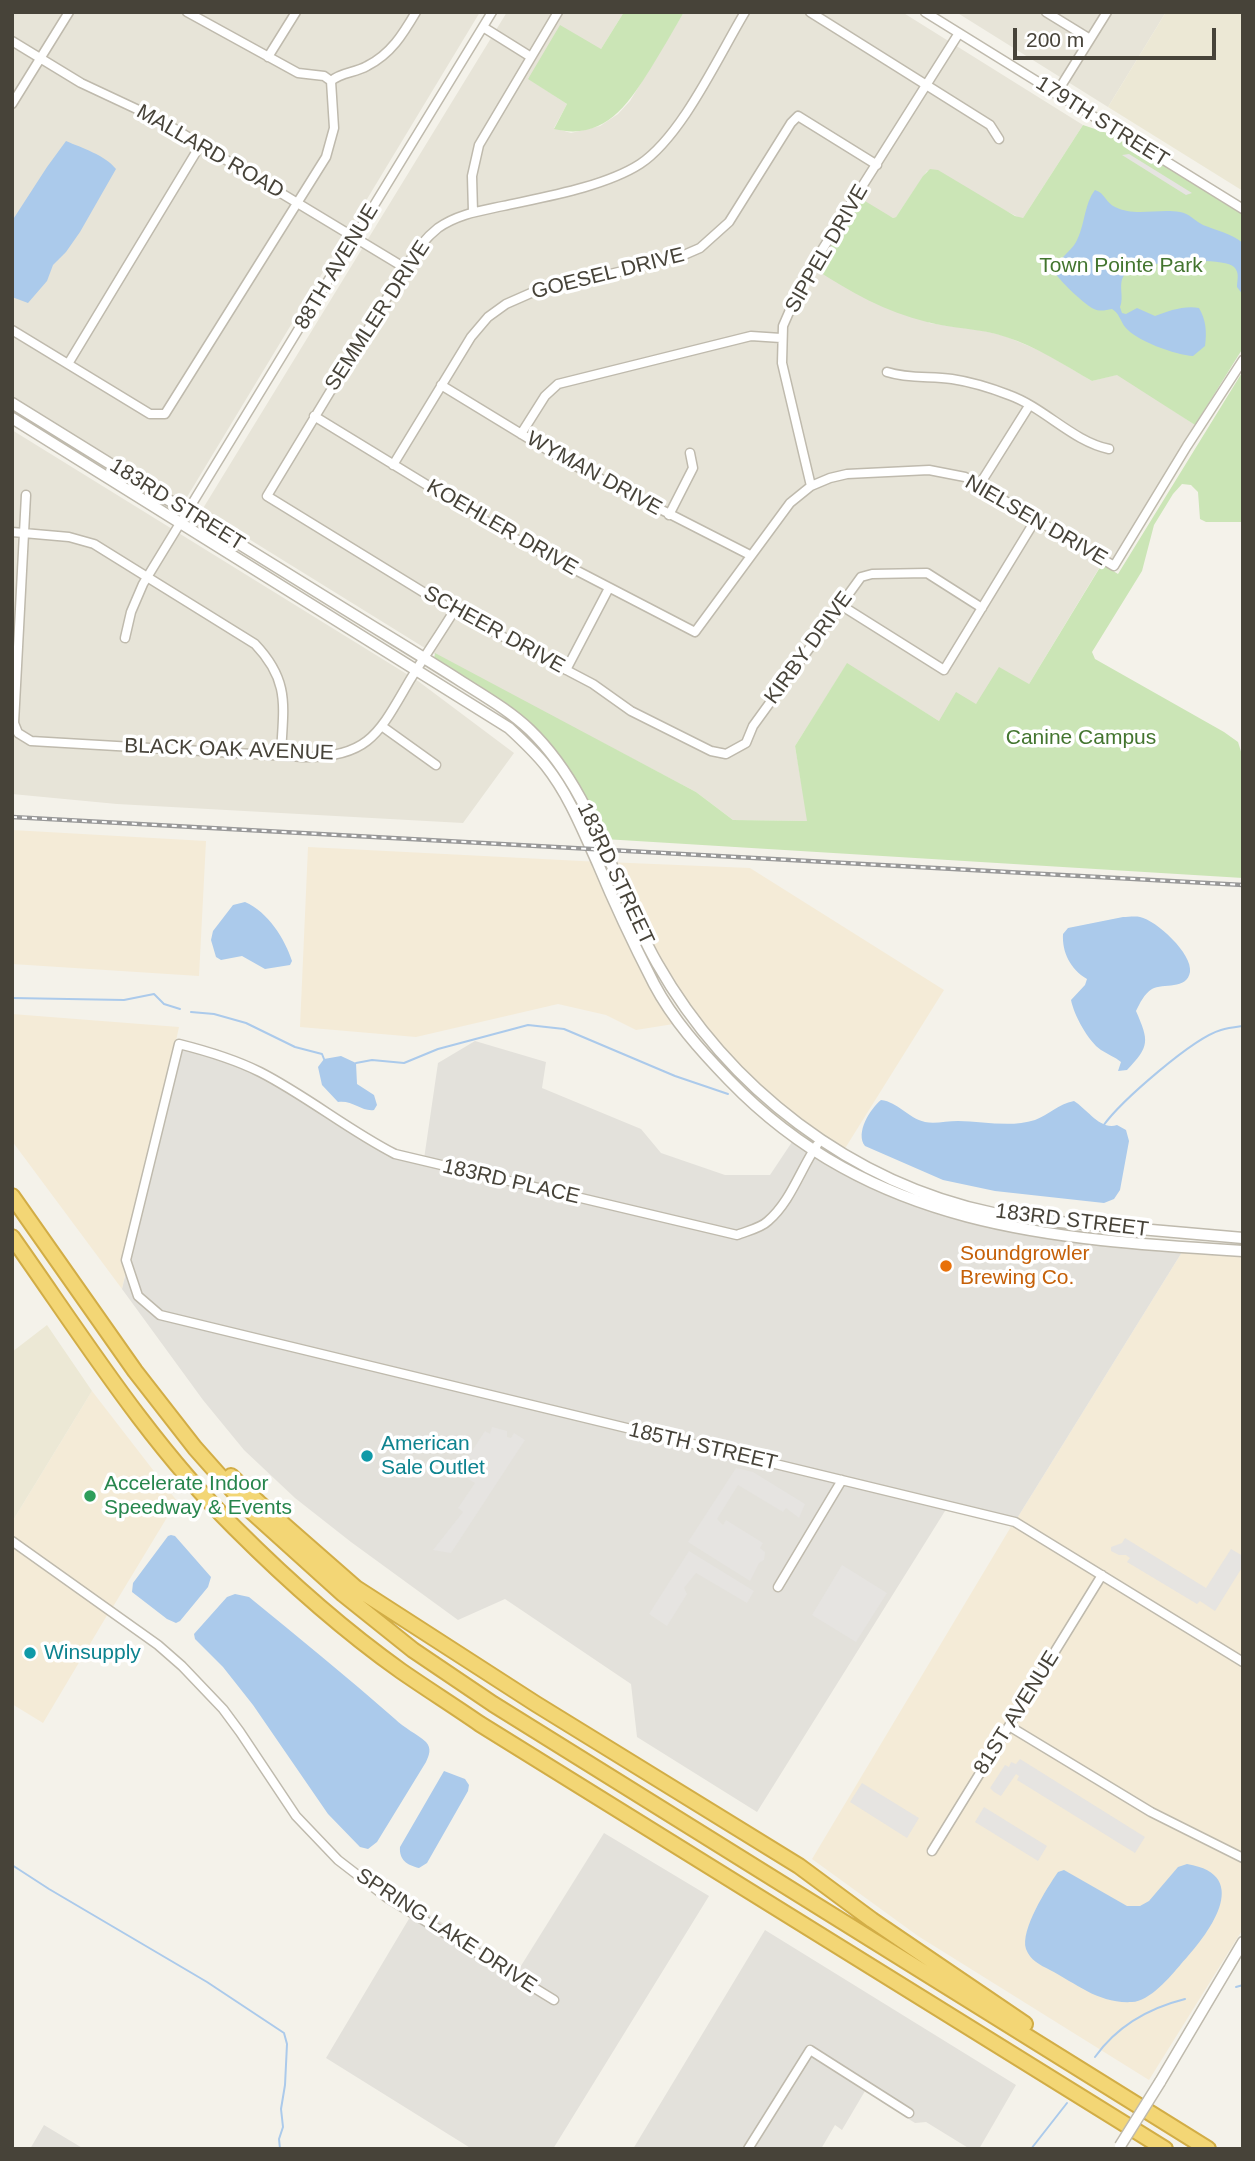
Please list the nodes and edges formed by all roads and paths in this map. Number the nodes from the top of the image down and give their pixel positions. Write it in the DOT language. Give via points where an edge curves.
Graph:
graph roads {
  1 [pos="69,12"];
  2 [pos="187,12"];
  3 [pos="296,12"];
  4 [pos="416,12"];
  5 [pos="492,12"];
  6 [pos="558,12"];
  7 [pos="745,12"];
  8 [pos="810,12"];
  9 [pos="925,12"];
  10 [pos="1046,12"];
  11 [pos="1107,12"];
  12 [pos="483,27"];
  13 [pos="959,33"];
  14 [pos="1090,39"];
  15 [pos="12,41"];
  16 [pos="268,57"];
  17 [pos="531,57"];
  18 [pos="40,58"];
  19 [pos="331,81"];
  20 [pos="926,85"];
  21 [pos="1056,94"];
  22 [pos="12,104"];
  23 [pos="999,139"];
  24 [pos="201,144"];
  25 [pos="877,165"];
  26 [pos="298,203"];
  27 [pos="1243,209"];
  28 [pos="473,212"];
  29 [pos="355,238"];
  30 [pos="404,268"];
  31 [pos="12,330"];
  32 [pos="781,338"];
  33 [pos="1243,360"];
  34 [pos="68,364"];
  35 [pos="887,372"];
  36 [pos="442,385"];
  37 [pos="12,403"];
  38 [pos="1029,406"];
  39 [pos="314,416"];
  40 [pos="12,418"];
  41 [pos="521,434"];
  42 [pos="1109,449"];
  43 [pos="690,453"];
  44 [pos="393,465"];
  45 [pos="979,484"];
  46 [pos="811,486"];
  47 [pos="26,495"];
  48 [pos="267,496"];
  49 [pos="187,511"];
  50 [pos="669,514"];
  51 [pos="1036,519"];
  52 [pos="180,521"];
  53 [pos="12,532"];
  54 [pos="26,532"];
  55 [pos="750,555"];
  56 [pos="148,576"];
  57 [pos="609,588"];
  58 [pos="839,604"];
  59 [pos="982,608"];
  60 [pos="454,611"];
  61 [pos="695,632"];
  62 [pos="15,638"];
  63 [pos="125,638"];
  64 [pos="425,659"];
  65 [pos="418,670"];
  66 [pos="566,670"];
  67 [pos="383,727"];
  68 [pos="726,754"];
  69 [pos="281,755"];
  70 [pos="436,765"];
  71 [pos="820,1139"];
  72 [pos="813,1150"];
  73 [pos="12,1196"];
  74 [pos="12,1237"];
  75 [pos="1243,1238"];
  76 [pos="1243,1251"];
  77 [pos="138,1296"];
  78 [pos="166,1411"];
  79 [pos="842,1480"];
  80 [pos="12,1541"];
  81 [pos="1102,1575"];
  82 [pos="778,1587"];
  83 [pos="1243,1662"];
  84 [pos="1009,1726"];
  85 [pos="932,1851"];
  86 [pos="1243,1858"];
  87 [pos="1243,1942"];
  88 [pos="554,2000"];
  89 [pos="1113,2090"];
  90 [pos="909,2113"];
  91 [pos="1119,2147"];
  92 [pos="748,2149"];
  93 [pos="1166,2149"];
  94 [pos="1208,2149"];
  1 -- 18 [label="street"];
  2 -- 16 [label="street"];
  3 -- 16 [label="street"];
  4 -- 19 [label="street" via="392,50"];
  5 -- 12 [label="street, 88TH AVENUE"];
  6 -- 17 [label="street"];
  7 -- 28 [label="street, SEMMLER DRIVE" via="680,121 648,157 610,178"];
  8 -- 20 [label="street"];
  9 -- 13 [label="street, 179TH STREET"];
  10 -- 14 [label="street"];
  11 -- 14 [label="street"];
  12 -- 17 [label="street"];
  12 -- 29 [label="street, 88TH AVENUE"];
  13 -- 20 [label="street, SIPPEL DRIVE"];
  13 -- 21 [label="street, 179TH STREET"];
  14 -- 21 [label="street"];
  15 -- 18 [label="street, MALLARD ROAD"];
  16 -- 19 [label="street"];
  17 -- 28 [label="street" via="479,145 472,176"];
  18 -- 22 [label="street"];
  18 -- 24 [label="street, MALLARD ROAD"];
  19 -- 26 [label="street" via="332,139"];
  20 -- 23 [label="street" via="990,125"];
  20 -- 25 [label="street, SIPPEL DRIVE"];
  21 -- 27 [label="street, 179TH STREET"];
  24 -- 26 [label="street, MALLARD ROAD"];
  24 -- 34 [label="street"];
  25 -- 32 [label="street, SIPPEL DRIVE" via="803,280"];
  25 -- 36 [label="street, GOESEL DRIVE" via="798,116 734,215 710,241 677,258 513,300 479,327"];
  26 -- 29 [label="street, MALLARD ROAD"];
  26 -- 34 [label="street" via="165,414 150,414"];
  28 -- 30 [label="street, SEMMLER DRIVE" via="438,228"];
  29 -- 30 [label="street, MALLARD ROAD"];
  29 -- 49 [label="street, 88TH AVENUE"];
  30 -- 39 [label="street, SEMMLER DRIVE"];
  31 -- 34 [label="street"];
  32 -- 41 [label="street" via="751,336 558,384"];
  32 -- 46 [label="street, SIPPEL DRIVE" via="783,373"];
  33 -- 51 [label="street, NIELSEN DRIVE" via="1114,566"];
  35 -- 38 [label="street" via="968,382"];
  36 -- 41 [label="street, WYMAN DRIVE"];
  36 -- 44 [label="street, GOESEL DRIVE"];
  37 -- 49 [label="street, 183RD STREET"];
  38 -- 42 [label="street" via="1089,443"];
  38 -- 45 [label="street"];
  39 -- 44 [label="street, KOEHLER DRIVE"];
  39 -- 48 [label="street, SEMMLER DRIVE"];
  40 -- 52 [label="street, 183RD STREET"];
  41 -- 50 [label="street, WYMAN DRIVE"];
  43 -- 50 [label="street" via="693,468"];
  44 -- 57 [label="street, KOEHLER DRIVE" via="512,537"];
  45 -- 46 [label="street, NIELSEN DRIVE" via="929,470 847,474"];
  45 -- 51 [label="street, NIELSEN DRIVE"];
  46 -- 55 [label="street, NIELSEN DRIVE" via="785,508"];
  47 -- 54 [label="street"];
  48 -- 60 [label="street, SCHEER DRIVE"];
  49 -- 52 [label="street, 88TH AVENUE"];
  49 -- 64 [label="street, 183RD STREET"];
  50 -- 55 [label="street, WYMAN DRIVE"];
  51 -- 59 [label="street"];
  52 -- 56 [label="street, 88TH AVENUE"];
  52 -- 65 [label="street, 183RD STREET"];
  53 -- 54 [label="street"];
  54 -- 56 [label="street" via="94,544"];
  54 -- 62 [label="street"];
  55 -- 61 [label="street, NIELSEN DRIVE"];
  56 -- 63 [label="street, 88TH AVENUE" via="136,598"];
  56 -- 69 [label="street" via="255,644 268,658 283,695"];
  57 -- 61 [label="street, KOEHLER DRIVE"];
  57 -- 66 [label="street"];
  58 -- 59 [label="street, KIRBY DRIVE" via="861,577 927,573"];
  58 -- 59 [label="street" via="944,670"];
  58 -- 68 [label="street, KIRBY DRIVE" via="753,726 746,743"];
  60 -- 64 [label="street, BLACK OAK AVENUE"];
  60 -- 66 [label="street, SCHEER DRIVE"];
  62 -- 69 [label="street, BLACK OAK AVENUE" via="14,723 26,740"];
  64 -- 65 [label="street, BLACK OAK AVENUE"];
  64 -- 71 [label="street, 183RD STREET" via="500,706 542,742 586,808 655,961 689,1015 759,1092"];
  65 -- 67 [label="street, BLACK OAK AVENUE"];
  65 -- 72 [label="street, 183RD STREET" via="509,728 547,767 578,820 660,995 694,1043 738,1089"];
  66 -- 68 [label="street, SCHEER DRIVE" via="631,711"];
  67 -- 69 [label="street, BLACK OAK AVENUE" via="338,756"];
  67 -- 70 [label="street"];
  71 -- 72 [label="street, 183RD PLACE"];
  71 -- 75 [label="street, 183RD STREET" via="893,1180 993,1213"];
  72 -- 76 [label="street, 183RD STREET" via="884,1189 957,1215 1046,1234"];
  72 -- 77 [label="street, 183RD PLACE" via="786,1201 766,1223 737,1235 395,1154 262,1073 222,1055 179,1044 126,1260"];
  73 -- 78 [label="highway"];
  74 -- 93 [label="highway" via="116,1385 234,1528 399,1670"];
  77 -- 79 [label="street, 185TH STREET" via="170,1317"];
  78 -- 89 [label="highway" via="259,1503 356,1588 799,1867 1059,2047"];
  78 -- 89 [label="highway" via="251,1511 342,1594 413,1650"];
  79 -- 81 [label="street, 185TH STREET" via="1015,1522"];
  79 -- 82 [label="street"];
  80 -- 88 [label="street, SPRING LAKE DRIVE" via="182,1666 223,1709 296,1816 346,1866 386,1897"];
  81 -- 83 [label="street, 185TH STREET"];
  81 -- 84 [label="street, 81ST AVENUE"];
  84 -- 85 [label="street, 81ST AVENUE"];
  84 -- 86 [label="street" via="1151,1812"];
  87 -- 91 [label="street, bridge"];
  89 -- 94 [label="highway"];
  90 -- 92 [label="street" via="810,2050"];
}
